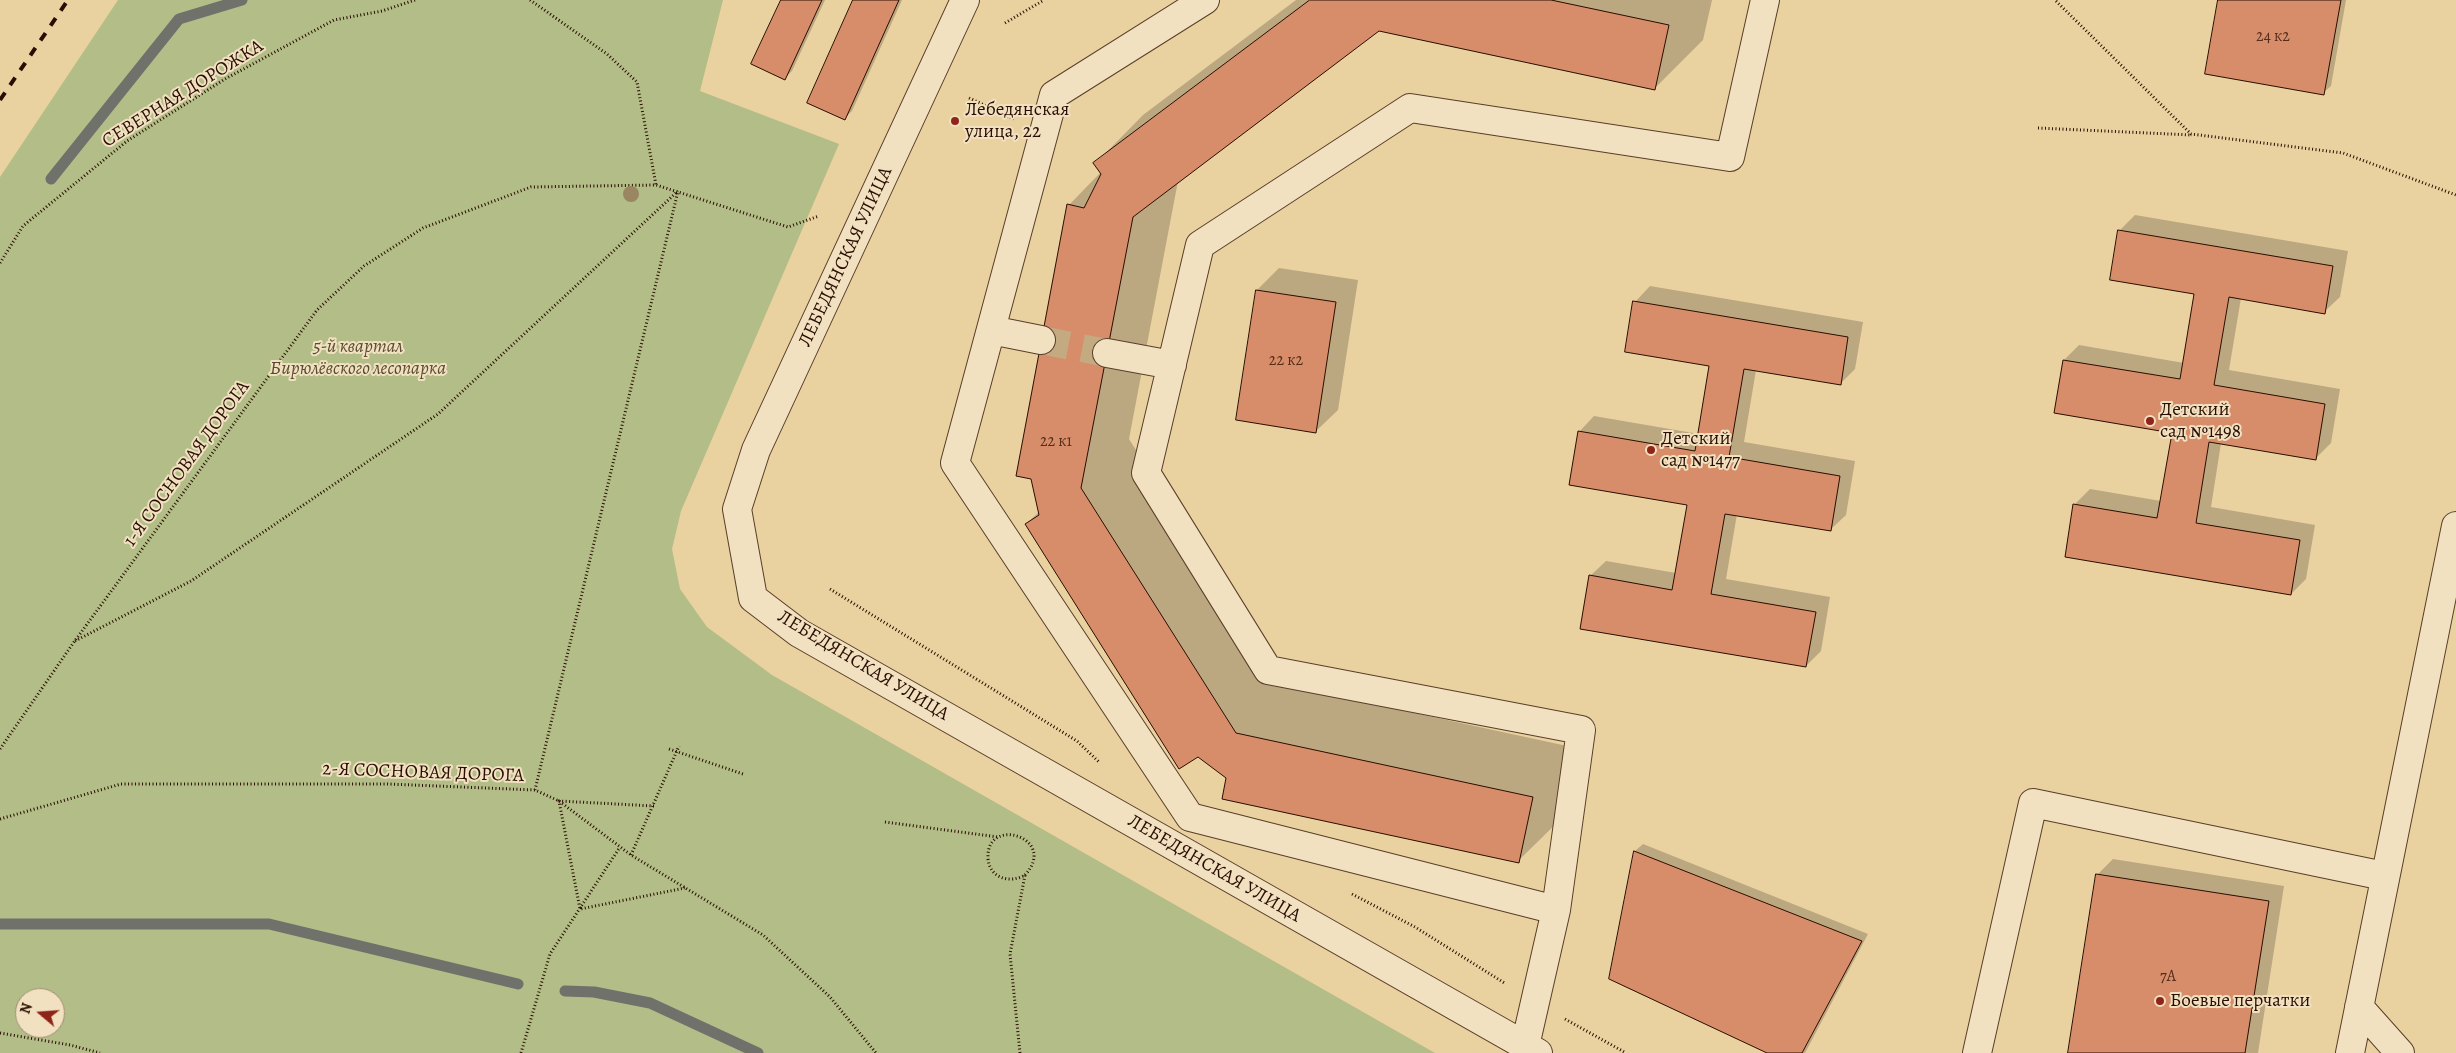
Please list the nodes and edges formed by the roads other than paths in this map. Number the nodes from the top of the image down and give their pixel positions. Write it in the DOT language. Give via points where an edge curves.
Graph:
graph roads {
  1 [pos="965,0"];
  2 [pos="1205,0"];
  3 [pos="1765,0"];
  4 [pos="991,330"];
  5 [pos="1042,340"];
  6 [pos="1107,353"];
  7 [pos="1172,365"];
  8 [pos="2456,526"];
  9 [pos="2448,609"];
  10 [pos="2384,876"];
  11 [pos="1556,910"];
  12 [pos="2360,1007"];
  13 [pos="1532,1050"];
  14 [pos="1977,1053"];
  15 [pos="2350,1053"];
  16 [pos="2400,1053"];
  1 -- 13 [label="street, ЛЕБЕДЯНСКАЯ УЛИЦА" via="756,450 737,509 753,598 799,632"];
  2 -- 4 [label="street" via="1054,95"];
  3 -- 7 [label="street" via="1730,157 1410,108 1200,245"];
  4 -- 5 [label="street"];
  4 -- 11 [label="street" via="955,464 1190,817"];
  6 -- 7 [label="street"];
  7 -- 11 [label="street" via="1146,473 1268,670 1581,730"];
  8 -- 9 [label="street"];
  9 -- 10 [label="street"];
  10 -- 12 [label="street"];
  10 -- 14 [label="street" via="2033,803"];
  11 -- 13 [label="street"];
  12 -- 15 [label="street"];
  12 -- 16 [label="street"];
}
